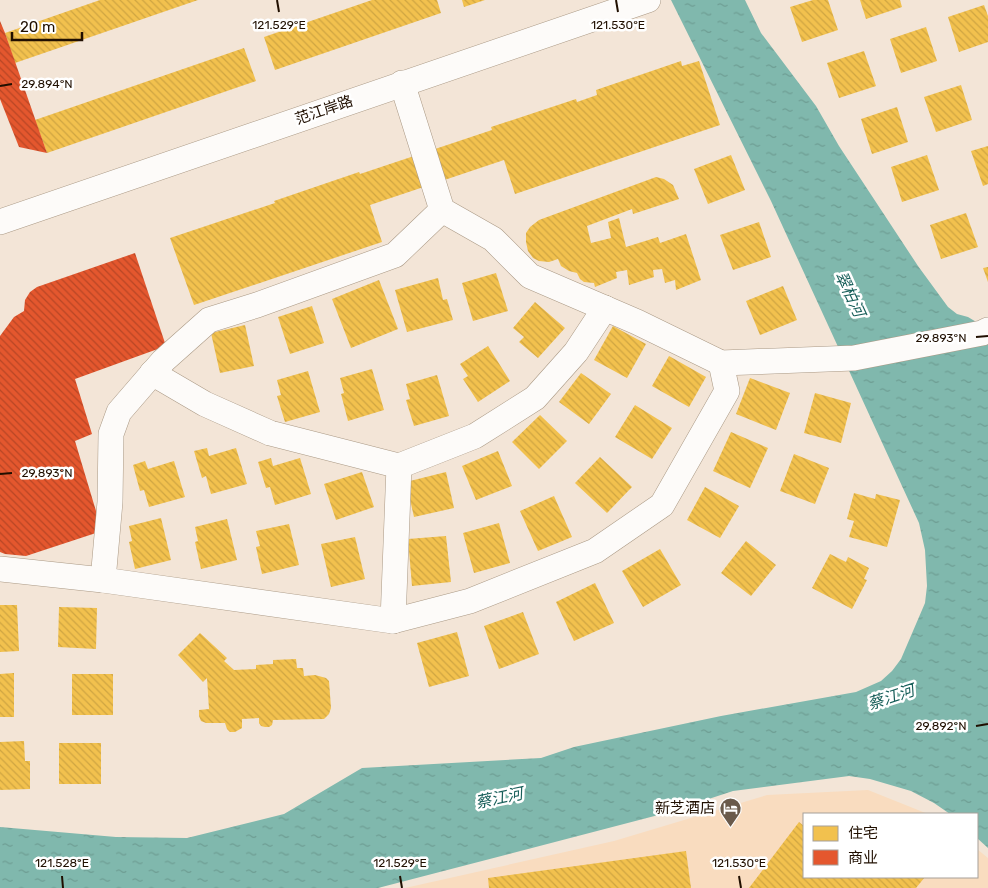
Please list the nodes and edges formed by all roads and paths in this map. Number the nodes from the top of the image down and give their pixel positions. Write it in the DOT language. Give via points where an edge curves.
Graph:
graph roads {
  1 [pos="648,0"];
  2 [pos="402,83"];
  3 [pos="442,210"];
  4 [pos="0,222"];
  5 [pos="605,308"];
  6 [pos="976,333"];
  7 [pos="720,364"];
  8 [pos="152,373"];
  9 [pos="399,466"];
  10 [pos="0,569"];
  11 [pos="104,580"];
  12 [pos="393,621"];
  1 -- 2 [label="street, 范江岸路"];
  2 -- 3 [label="street"];
  2 -- 4 [label="street, 范江岸路"];
  3 -- 5 [label="street" via="493,239 530,276"];
  3 -- 8 [label="street" via="395,255 209,320"];
  5 -- 7 [label="street"];
  5 -- 9 [label="street" via="576,352 535,398 475,436"];
  6 -- 7 [label="street" via="854,358"];
  7 -- 12 [label="street" via="727,391 662,505 595,551 470,601"];
  8 -- 9 [label="street" via="205,404 270,433"];
  8 -- 11 [label="street" via="119,412 111,434"];
  9 -- 12 [label="street"];
  10 -- 11 [label="street"];
  11 -- 12 [label="street"];
}
